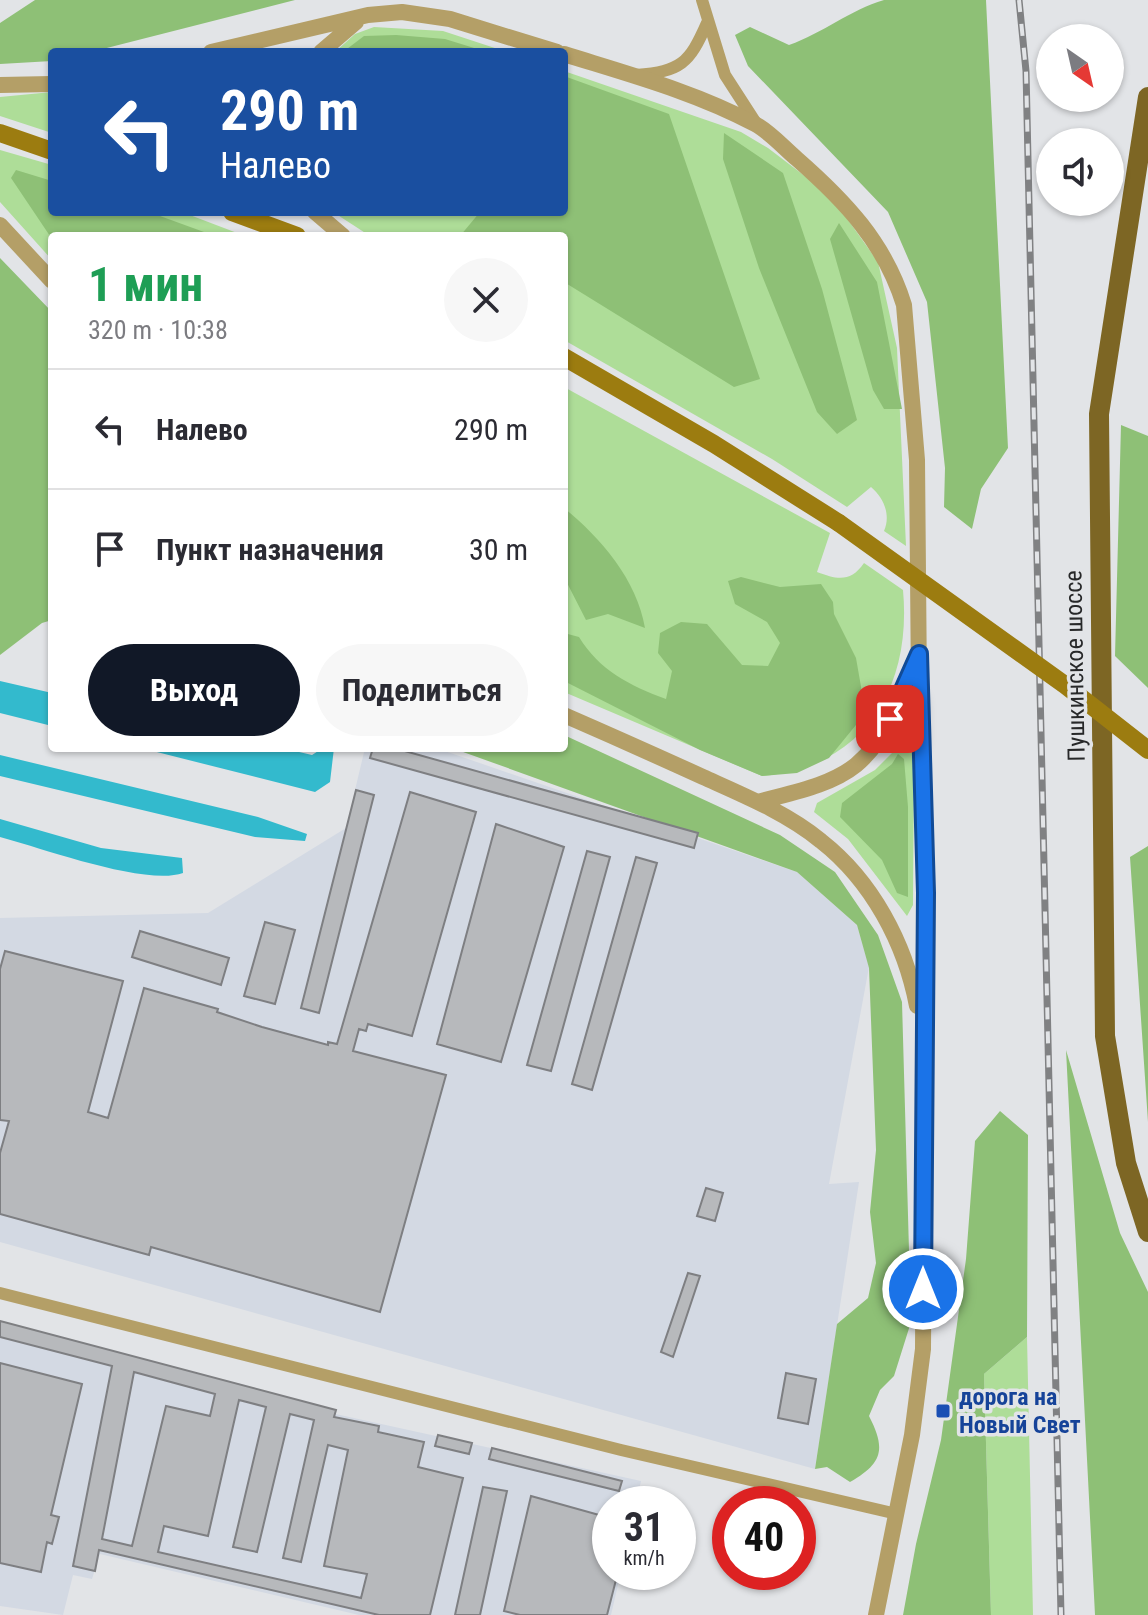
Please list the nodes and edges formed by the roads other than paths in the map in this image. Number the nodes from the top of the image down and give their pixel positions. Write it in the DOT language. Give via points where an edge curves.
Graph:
graph roads {
  1 [pos="702,0"];
  2 [pos="368,15"];
  3 [pos="707,23"];
  4 [pos="228,48"];
  5 [pos="325,48"];
  6 [pos="543,48"];
  7 [pos="568,55"];
  8 [pos="632,75"];
  9 [pos="48,84"];
  10 [pos="0,85"];
  11 [pos="1148,97"];
  12 [pos="758,125"];
  13 [pos="0,133"];
  14 [pos="48,150"];
  15 [pos="243,216"];
  16 [pos="320,216"];
  17 [pos="0,225"];
  18 [pos="286,232"];
  19 [pos="338,232"];
  20 [pos="48,277"];
  21 [pos="568,359"];
  22 [pos="919,654"];
  23 [pos="568,717"];
  24 [pos="1148,750"];
  25 [pos="758,802"];
  26 [pos="924,1040"];
  27 [pos="1148,1232"];
  28 [pos="0,1293"];
  29 [pos="897,1514"];
  30 [pos="876,1615"];
  1 -- 3 [label="street"];
  2 -- 4 [label="street"];
  2 -- 5 [label="street"];
  2 -- 6 [label="street" via="427,15"];
  3 -- 8 [label="street" via="687,61 670,72"];
  3 -- 12 [label="street" via="725,75"];
  7 -- 8 [label="street"];
  8 -- 12 [label="street"];
  9 -- 10 [label="street"];
  11 -- 27 [label="main road, Пушкинское шоссе" via="1117,278 1099,429 1105,1036 1126,1163"];
  12 -- 22 [label="street" via="840,196 865,225 897,281 913,401"];
  13 -- 14 [label="main road"];
  15 -- 18 [label="main road"];
  16 -- 19 [label="street"];
  17 -- 20 [label="street"];
  21 -- 24 [label="main road, bridge" via="839,523"];
  22 -- 25 [label="street" via="900,702 856,765 814,786"];
  22 -- 26 [label="street"];
  23 -- 25 [label="street"];
  25 -- 26 [label="street" via="821,840 858,876 886,917 911,974"];
  26 -- 29 [label="street" via="923,1349"];
  28 -- 29 [label="street"];
  29 -- 30 [label="street"];
}
